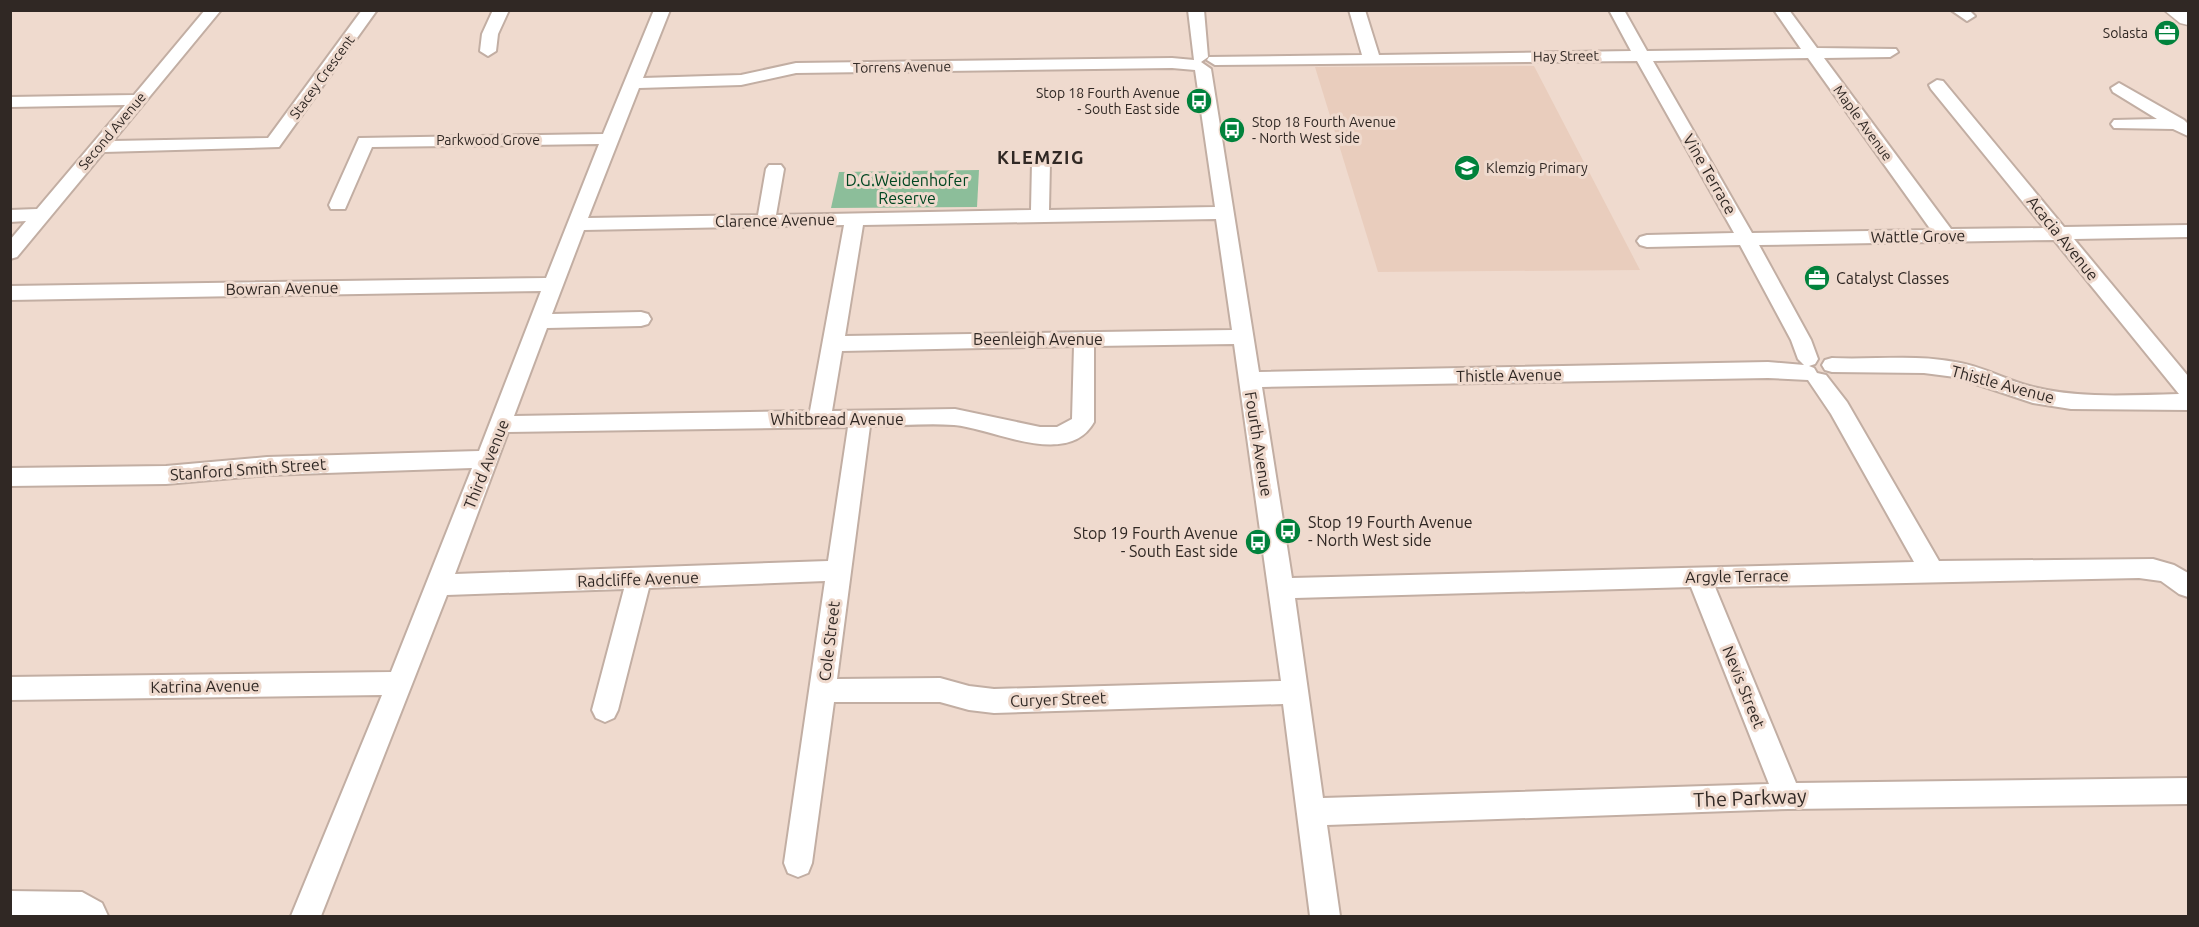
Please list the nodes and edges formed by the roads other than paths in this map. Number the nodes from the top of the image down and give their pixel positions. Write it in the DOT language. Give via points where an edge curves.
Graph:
graph roads {
  1 [pos="214,10"];
  2 [pos="370,10"];
  3 [pos="501,10"];
  4 [pos="662,10"];
  5 [pos="1196,10"];
  6 [pos="1357,10"];
  7 [pos="1616,10"];
  8 [pos="1781,10"];
  9 [pos="2175,10"];
  10 [pos="2188,18"];
  11 [pos="488,51"];
  12 [pos="1890,52"];
  13 [pos="1812,53"];
  14 [pos="1641,55"];
  15 [pos="1372,60"];
  16 [pos="1205,63"];
  17 [pos="634,83"];
  18 [pos="1937,85"];
  19 [pos="2119,88"];
  20 [pos="138,100"];
  21 [pos="10,102"];
  22 [pos="2120,124"];
  23 [pos="2183,127"];
  24 [pos="610,139"];
  25 [pos="99,147"];
  26 [pos="1041,162"];
  27 [pos="775,169"];
  28 [pos="338,205"];
  29 [pos="1224,213"];
  30 [pos="42,215"];
  31 [pos="1041,215"];
  32 [pos="10,216"];
  33 [pos="855,219"];
  34 [pos="766,220"];
  35 [pos="578,224"];
  36 [pos="2188,231"];
  37 [pos="1945,235"];
  38 [pos="2060,235"];
  39 [pos="1747,240"];
  40 [pos="1647,241"];
  41 [pos="10,253"];
  42 [pos="554,284"];
  43 [pos="10,293"];
  44 [pos="641,319"];
  45 [pos="540,321"];
  46 [pos="1243,337"];
  47 [pos="1084,340"];
  48 [pos="833,344"];
  49 [pos="1821,366"];
  50 [pos="1250,380"];
  51 [pos="2188,390"];
  52 [pos="2188,402"];
  53 [pos="820,418"];
  54 [pos="860,419"];
  55 [pos="502,424"];
  56 [pos="486,459"];
  57 [pos="10,477"];
  58 [pos="837,571"];
  59 [pos="1932,571"];
  60 [pos="1700,577"];
  61 [pos="639,579"];
  62 [pos="439,585"];
  63 [pos="2188,587"];
  64 [pos="1281,588"];
  65 [pos="400,682"];
  66 [pos="10,689"];
  67 [pos="823,691"];
  68 [pos="1295,692"];
  69 [pos="605,710"];
  70 [pos="2188,792"];
  71 [pos="1788,796"];
  72 [pos="1312,812"];
  73 [pos="798,863"];
  74 [pos="10,906"];
  75 [pos="93,916"];
  76 [pos="306,916"];
  77 [pos="1325,916"];
  1 -- 20 [label="street, Second Avenue"];
  2 -- 25 [label="street, Stacey Crescent" via="273,143"];
  3 -- 11 [label="street" via="490,34"];
  4 -- 17 [label="street, Third Avenue"];
  5 -- 16 [label="street, Fourth Avenue"];
  6 -- 15 [label="street"];
  7 -- 14 [label="street, Vine Terrace"];
  8 -- 13 [label="street, Maple Avenue"];
  9 -- 10 [label="highway"];
  12 -- 13 [label="street, Hay Street"];
  13 -- 14 [label="street, Hay Street"];
  13 -- 37 [label="street, Maple Avenue"];
  14 -- 15 [label="street, Hay Street"];
  14 -- 39 [label="street, Vine Terrace"];
  15 -- 16 [label="street, Hay Street"];
  16 -- 17 [label="street, Torrens Avenue" via="796,68 741,80"];
  16 -- 29 [label="street, Fourth Avenue"];
  17 -- 24 [label="street, Third Avenue"];
  18 -- 38 [label="street, Acacia Avenue"];
  19 -- 23 [label="street"];
  20 -- 21 [label="street"];
  20 -- 25 [label="street, Second Avenue"];
  22 -- 23 [label="street"];
  24 -- 28 [label="street, Parkwood Grove" via="365,142"];
  24 -- 35 [label="street, Third Avenue"];
  25 -- 30 [label="street, Second Avenue"];
  26 -- 31 [label="street"];
  27 -- 34 [label="street"];
  29 -- 31 [label="street, Clarence Avenue"];
  29 -- 46 [label="street, Fourth Avenue"];
  30 -- 32 [label="street"];
  30 -- 41 [label="street, Second Avenue"];
  31 -- 33 [label="street, Clarence Avenue"];
  33 -- 34 [label="street, Clarence Avenue"];
  33 -- 48 [label="street"];
  34 -- 35 [label="street, Clarence Avenue"];
  35 -- 42 [label="street, Third Avenue"];
  36 -- 38 [label="street, Wattle Grove"];
  37 -- 38 [label="street, Wattle Grove"];
  37 -- 39 [label="street, Wattle Grove"];
  38 -- 51 [label="street, Acacia Avenue"];
  39 -- 40 [label="street, Wattle Grove"];
  39 -- 49 [label="street, Vine Terrace"];
  42 -- 43 [label="street, Bowran Avenue"];
  42 -- 45 [label="street, Third Avenue"];
  44 -- 45 [label="street"];
  45 -- 55 [label="street, Third Avenue"];
  46 -- 47 [label="street, Beenleigh Avenue"];
  46 -- 50 [label="street, Fourth Avenue"];
  47 -- 48 [label="street, Beenleigh Avenue"];
  47 -- 54 [label="street, Whitbread Avenue" via="1083,422 1071,432 1026,435 955,417"];
  48 -- 53 [label="street"];
  49 -- 50 [label="street, Thistle Avenue"];
  49 -- 52 [label="street, Thistle Avenue" via="1956,370 2052,398 2098,403"];
  49 -- 59 [label="street, Vine Terrace" via="1839,408"];
  50 -- 64 [label="street, Fourth Avenue"];
  53 -- 54 [label="street, Whitbread Avenue"];
  53 -- 55 [label="street, Whitbread Avenue"];
  54 -- 58 [label="street, Cole Street"];
  55 -- 56 [label="street, Third Avenue"];
  56 -- 57 [label="street, Stanford Smith Street" via="267,465 166,475"];
  56 -- 62 [label="street, Third Avenue"];
  58 -- 61 [label="street, Radcliffe Avenue"];
  58 -- 67 [label="street, Cole Street"];
  59 -- 60 [label="street, Argyle Terrace"];
  59 -- 63 [label="street, Argyle Terrace" via="2157,569 2172,574"];
  60 -- 64 [label="street, Argyle Terrace"];
  60 -- 71 [label="street, Nevis Street"];
  61 -- 62 [label="street, Radcliffe Avenue"];
  61 -- 69 [label="street"];
  62 -- 65 [label="street, Third Avenue"];
  64 -- 68 [label="street, Fourth Avenue"];
  65 -- 66 [label="street, Katrina Avenue"];
  65 -- 76 [label="street, Third Avenue"];
  67 -- 68 [label="street, Curyer Street" via="940,690 994,701"];
  67 -- 73 [label="street, Cole Street"];
  68 -- 72 [label="street, Fourth Avenue"];
  70 -- 71 [label="street, The Parkway"];
  71 -- 72 [label="street, The Parkway"];
  72 -- 77 [label="street, Fourth Avenue"];
  74 -- 75 [label="street" via="81,907"];
}
